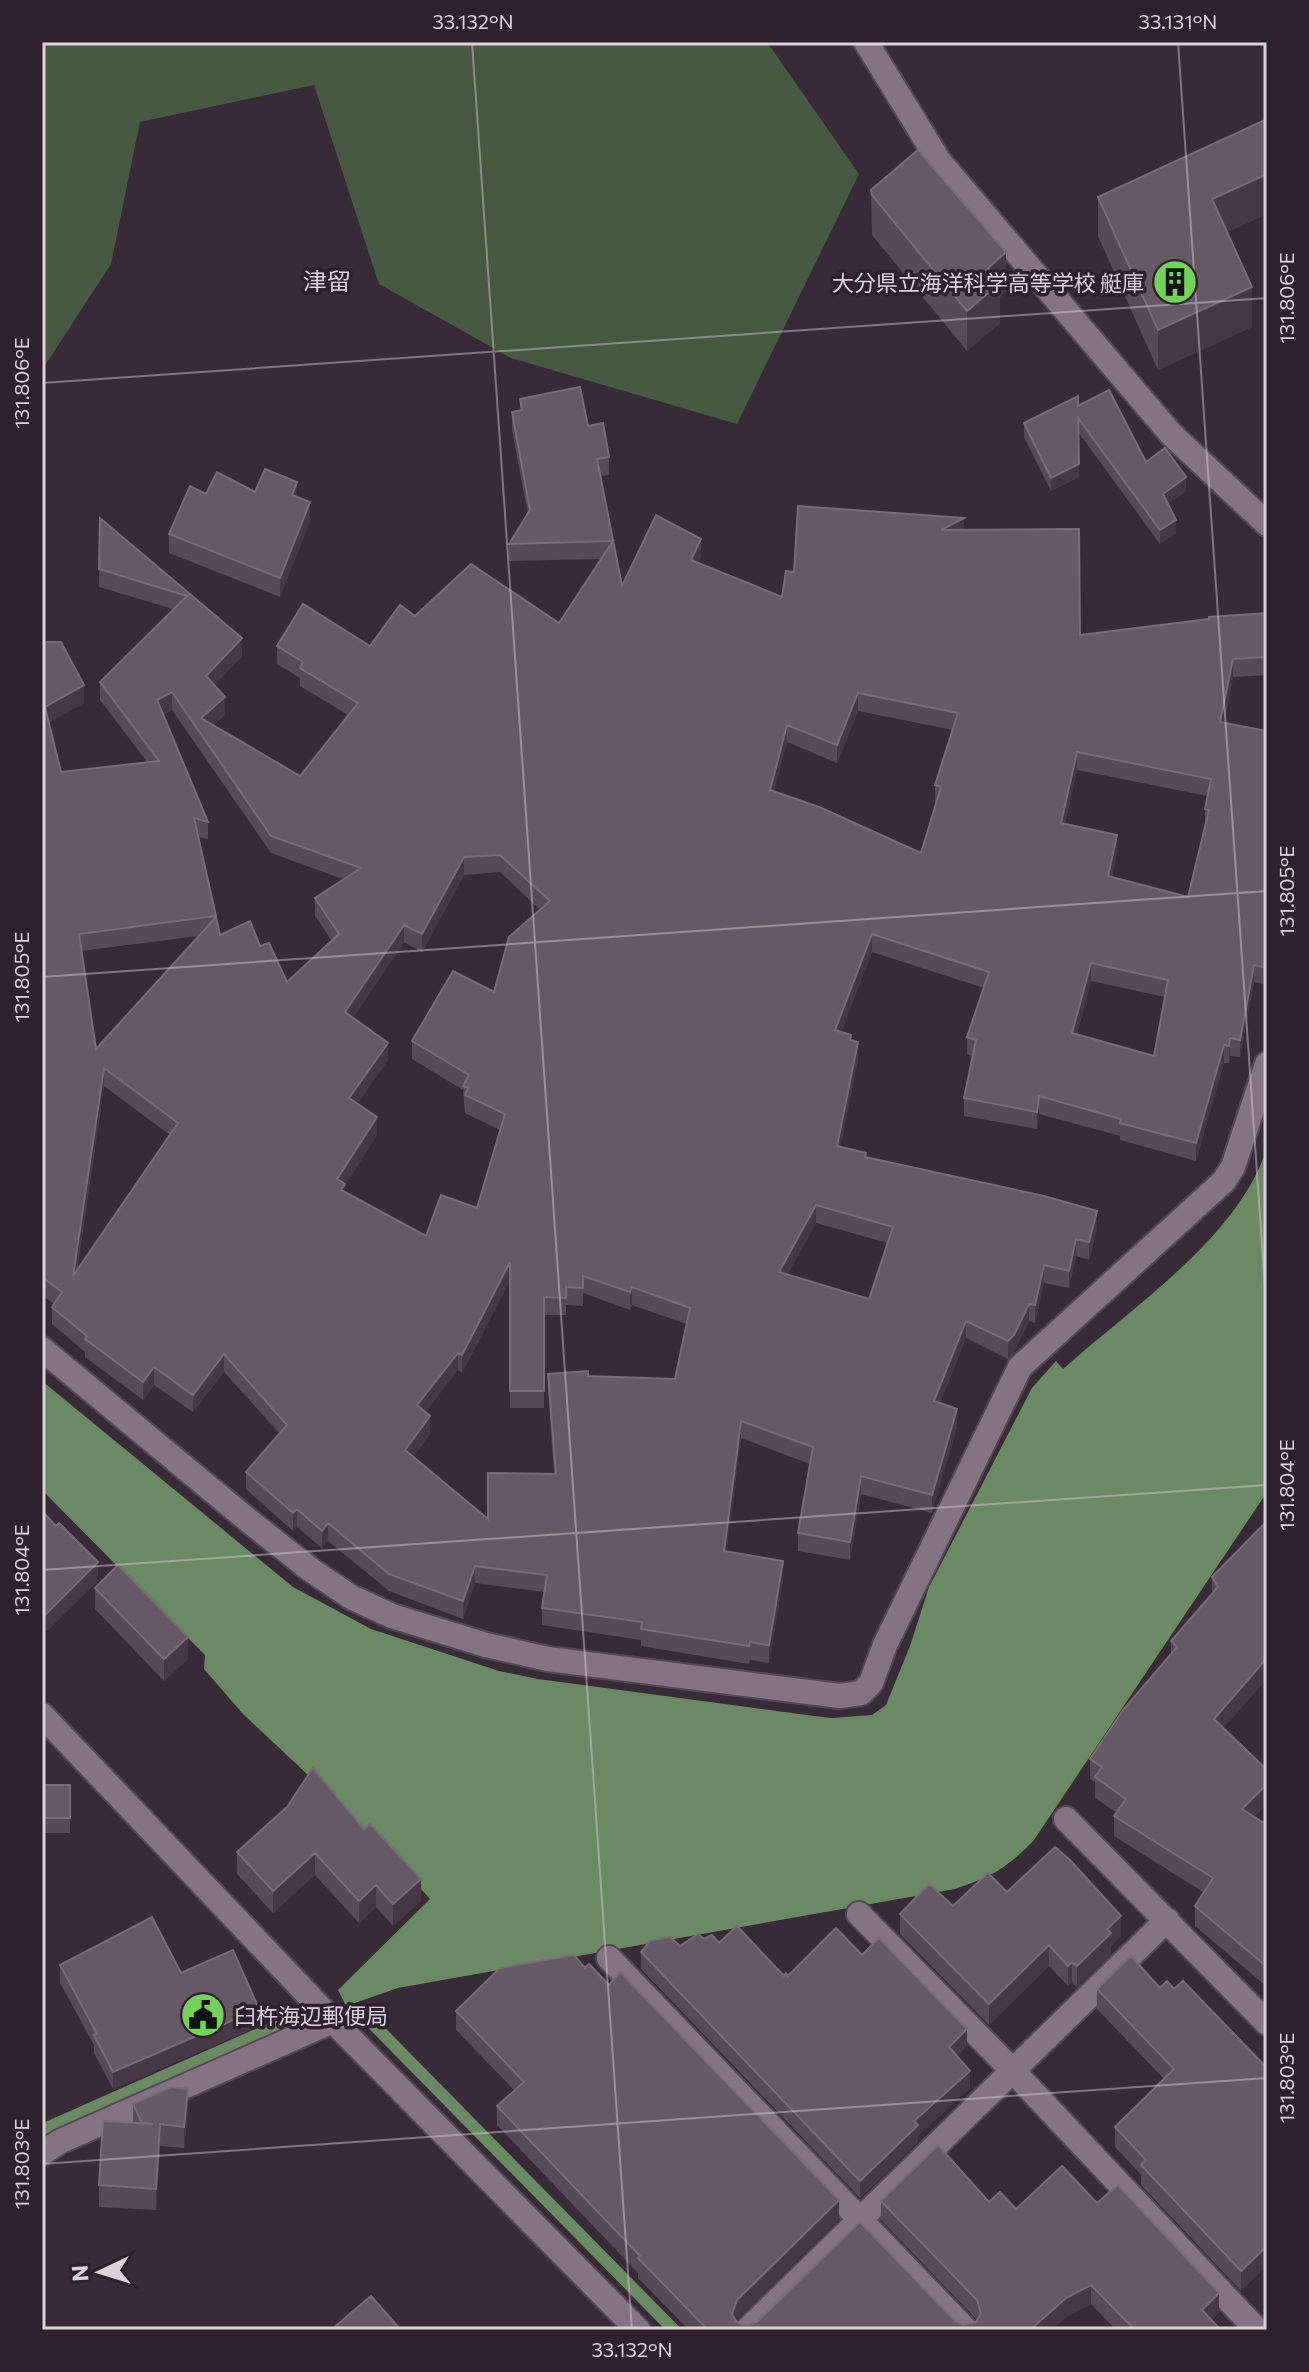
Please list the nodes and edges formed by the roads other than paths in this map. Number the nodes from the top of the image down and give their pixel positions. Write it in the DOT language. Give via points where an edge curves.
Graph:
graph roads {
  1 [pos="866,42"];
  2 [pos="1267,524"];
  3 [pos="1267,1064"];
  4 [pos="42,1349"];
  5 [pos="42,1715"];
  6 [pos="1066,1819"];
  7 [pos="859,1914"];
  8 [pos="1167,1920"];
  9 [pos="609,1958"];
  10 [pos="333,2021"];
  11 [pos="1267,2023"];
  12 [pos="1013,2071"];
  13 [pos="42,2153"];
  14 [pos="860,2219"];
  15 [pos="638,2330"];
  16 [pos="747,2330"];
  17 [pos="966,2330"];
  18 [pos="1257,2330"];
  1 -- 2 [label="street" via="958,184 1171,434"];
  3 -- 4 [label="street" via="1224,1181 1020,1367 871,1683 861,1693 840,1696 548,1659 392,1616 311,1570"];
  5 -- 10 [label="street"];
  6 -- 8 [label="street"];
  7 -- 12 [label="street"];
  8 -- 11 [label="street"];
  8 -- 12 [label="street"];
  9 -- 14 [label="street"];
  10 -- 13 [label="street"];
  10 -- 15 [label="street"];
  12 -- 14 [label="street"];
  12 -- 18 [label="street"];
  14 -- 16 [label="street"];
  14 -- 17 [label="street"];
}
